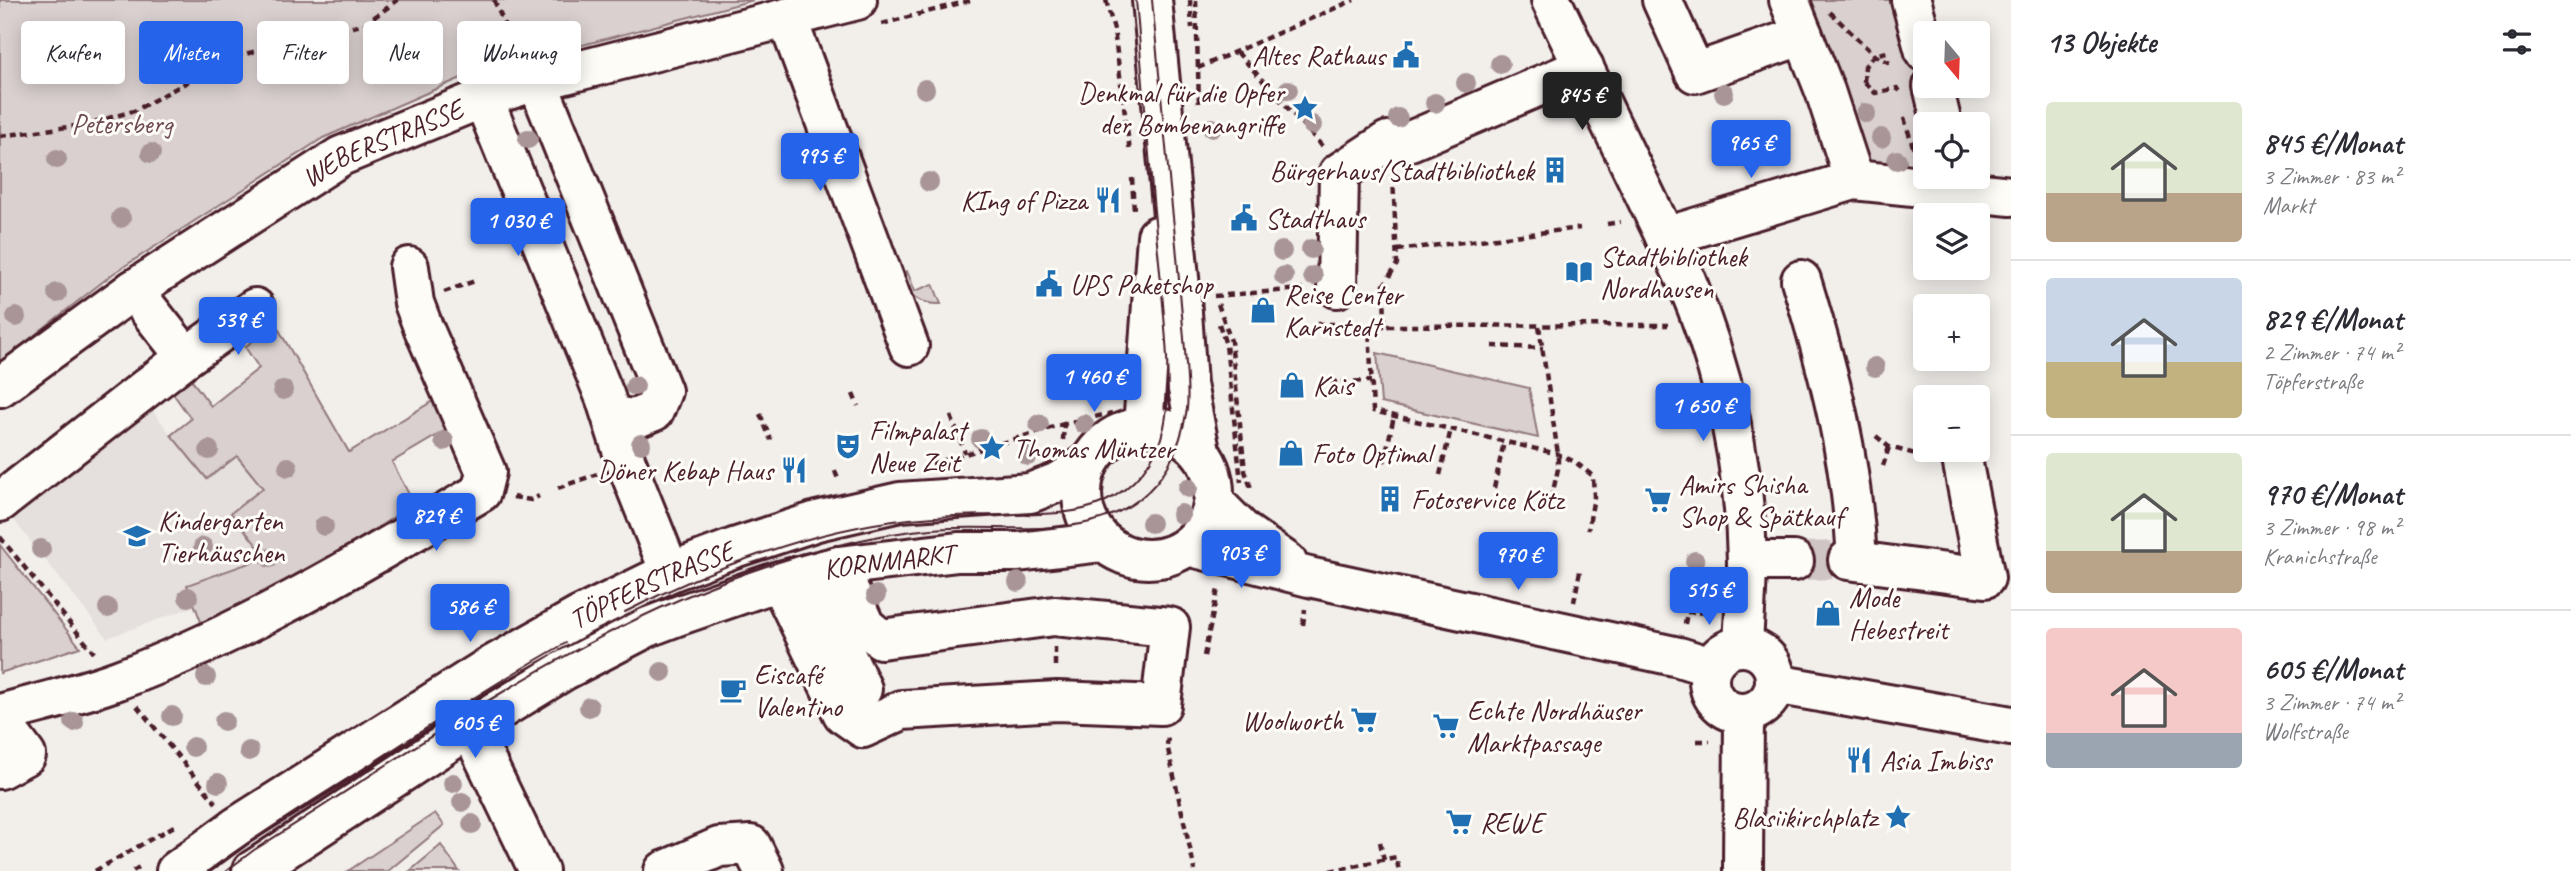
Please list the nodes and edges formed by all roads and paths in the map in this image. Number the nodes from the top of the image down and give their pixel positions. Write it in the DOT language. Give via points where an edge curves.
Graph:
graph roads {
  1 [pos="398,0"];
  2 [pos="494,0"];
  3 [pos="972,0"];
  4 [pos="1106,0"];
  5 [pos="1136,0"];
  6 [pos="1152,0"];
  7 [pos="1196,0"];
  8 [pos="1354,0"];
  9 [pos="1551,0"];
  10 [pos="1662,0"];
  11 [pos="1789,0"];
  12 [pos="1912,0"];
  13 [pos="854,7"];
  14 [pos="787,18"];
  15 [pos="504,21"];
  16 [pos="1913,21"];
  17 [pos="1814,22"];
  18 [pos="1237,52"];
  19 [pos="1874,55"];
  20 [pos="1913,56"];
  21 [pos="1913,56"];
  22 [pos="581,60"];
  23 [pos="1584,67"];
  24 [pos="1198,68"];
  25 [pos="507,84"];
  26 [pos="534,84"];
  27 [pos="1913,84"];
  28 [pos="483,98"];
  29 [pos="1199,107"];
  30 [pos="0,136"];
  31 [pos="1130,154"];
  32 [pos="1132,168"];
  33 [pos="1339,173"];
  34 [pos="1392,173"];
  35 [pos="1854,180"];
  36 [pos="1913,182"];
  37 [pos="1970,189"];
  38 [pos="2008,204"];
  39 [pos="1134,216"];
  40 [pos="1580,228"];
  41 [pos="1665,237"];
  42 [pos="1397,250"];
  43 [pos="409,267"];
  44 [pos="1801,280"];
  45 [pos="1213,282"];
  46 [pos="1337,288"];
  47 [pos="133,290"];
  48 [pos="1212,296"];
  49 [pos="255,307"];
  50 [pos="1352,323"];
  51 [pos="1705,324"];
  52 [pos="1369,326"];
  53 [pos="1385,326"];
  54 [pos="1539,326"];
  55 [pos="909,346"];
  56 [pos="1493,346"];
  57 [pos="1543,348"];
  58 [pos="186,357"];
  59 [pos="1371,381"];
  60 [pos="1330,382"];
  61 [pos="0,387"];
  62 [pos="853,394"];
  63 [pos="858,406"];
  64 [pos="760,414"];
  65 [pos="612,416"];
  66 [pos="951,416"];
  67 [pos="1394,416"];
  68 [pos="1143,427"];
  69 [pos="1451,429"];
  70 [pos="771,440"];
  71 [pos="1504,442"];
  72 [pos="1200,451"];
  73 [pos="965,453"];
  74 [pos="1558,454"];
  75 [pos="1089,462"];
  76 [pos="1384,462"];
  77 [pos="1963,462"];
  78 [pos="835,471"];
  79 [pos="1440,475"];
  80 [pos="838,478"];
  81 [pos="1494,488"];
  82 [pos="1551,500"];
  83 [pos="0,502"];
  84 [pos="1214,502"];
  85 [pos="817,521"];
  86 [pos="1588,530"];
  87 [pos="0,537"];
  88 [pos="1103,542"];
  89 [pos="1188,546"];
  90 [pos="1231,560"];
  91 [pos="1746,561"];
  92 [pos="1794,561"];
  93 [pos="1580,571"];
  94 [pos="670,572"];
  95 [pos="808,574"];
  96 [pos="1307,593"];
  97 [pos="1573,607"];
  98 [pos="680,615"];
  99 [pos="1303,625"];
  100 [pos="73,628"];
  101 [pos="1743,647"];
  102 [pos="1711,667"];
  103 [pos="116,681"];
  104 [pos="1775,684"];
  105 [pos="862,689"];
  106 [pos="1744,713"];
  107 [pos="0,714"];
  108 [pos="0,720"];
  109 [pos="2011,726"];
  110 [pos="470,728"];
  111 [pos="0,769"];
  112 [pos="1175,784"];
  113 [pos="204,810"];
  114 [pos="180,824"];
  115 [pos="1380,842"];
  116 [pos="1384,860"];
  117 [pos="95,871"];
  118 [pos="176,871"];
  119 [pos="252,871"];
  120 [pos="539,871"];
  121 [pos="664,871"];
  122 [pos="764,871"];
  123 [pos="1195,871"];
  124 [pos="1330,871"];
  125 [pos="1399,871"];
  126 [pos="1743,871"];
  1 -- 30 [label="path" via="365,24 233,57 134,111 83,125"];
  2 -- 15 [label="path"];
  3 -- 13 [label="path"];
  4 -- 31 [label="path"];
  5 -- 68 [label="street" via="1157,242"];
  6 -- 72 [label="street" via="1187,384"];
  7 -- 24 [label="path"];
  8 -- 18 [label="path"];
  9 -- 23 [label="street"];
  10 -- 17 [label="street" via="1695,73"];
  11 -- 17 [label="street"];
  12 -- 16 [label="street"];
  13 -- 14 [label="street, WEBERSTRASSE"];
  14 -- 22 [label="street, WEBERSTRASSE"];
  14 -- 55 [label="street"];
  17 -- 19 [label="path" via="1835,15"];
  17 -- 35 [label="street" via="1825,91"];
  18 -- 24 [label="path"];
  18 -- 33 [label="path" via="1326,150"];
  19 -- 20 [label="path"];
  19 -- 21 [label="path" via="1889,61"];
  19 -- 27 [label="path" via="1865,66 1864,82 1875,93"];
  23 -- 33 [label="street" via="1410,141 1388,141"];
  23 -- 41 [label="street"];
  24 -- 29 [label="path"];
  25 -- 28 [label="street, WEBERSTRASSE"];
  26 -- 65 [label="street" via="662,391 654,411 635,419"];
  28 -- 47 [label="street, WEBERSTRASSE" via="341,156"];
  28 -- 65 [label="street"];
  32 -- 39 [label="path"];
  33 -- 46 [label="street"];
  34 -- 42 [label="path"];
  35 -- 36 [label="street"];
  35 -- 41 [label="street"];
  37 -- 38 [label="street"];
  40 -- 42 [label="path"];
  41 -- 51 [label="street"];
  42 -- 53 [label="path" via="1398,264 1384,285"];
  43 -- 103 [label="street" via="423,327 486,472 481,492 214,640"];
  44 -- 77 [label="street" via="1843,440 1854,508 1852,560 1985,579"];
  45 -- 48 [label="path"];
  46 -- 48 [label="path"];
  47 -- 58 [label="street"];
  47 -- 61 [label="street, WEBERSTRASSE"];
  48 -- 90 [label="path" via="1231,341 1245,471 1259,512"];
  49 -- 58 [label="street"];
  50 -- 52 [label="path"];
  51 -- 54 [label="path"];
  51 -- 91 [label="street" via="1736,457"];
  52 -- 53 [label="path"];
  52 -- 59 [label="path"];
  53 -- 54 [label="path"];
  54 -- 57 [label="path"];
  56 -- 57 [label="path"];
  57 -- 74 [label="path"];
  58 -- 83 [label="street"];
  59 -- 60 [label="path"];
  59 -- 67 [label="path" via="1373,411"];
  62 -- 63 [label="path"];
  64 -- 70 [label="path"];
  65 -- 94 [label="street"];
  66 -- 73 [label="path"];
  67 -- 69 [label="path"];
  67 -- 76 [label="path"];
  68 -- 72 [label="street, KORNMARKT" via="1180,434"];
  68 -- 75 [label="street, KORNMARKT" via="1103,443"];
  69 -- 71 [label="path"];
  69 -- 79 [label="path"];
  71 -- 74 [label="path"];
  71 -- 81 [label="path"];
  72 -- 84 [label="street" via="1212,473"];
  74 -- 82 [label="path"];
  74 -- 86 [label="path" via="1593,476"];
  75 -- 85 [label="street, KORNMARKT" via="1061,481 1030,493 900,502"];
  75 -- 88 [label="street" via="1082,484 1084,509"];
  78 -- 80 [label="path"];
  84 -- 89 [label="street" via="1206,526"];
  84 -- 90 [label="street"];
  85 -- 94 [label="street, TÖPFERSTRASSE"];
  87 -- 100 [label="path"];
  88 -- 89 [label="street" via="1136,558 1155,559"];
  88 -- 95 [label="street, KORNMARKT" via="1018,552 958,552"];
  89 -- 90 [label="street"];
  90 -- 96 [label="street"];
  91 -- 92 [label="street"];
  91 -- 101 [label="street"];
  93 -- 97 [label="path"];
  94 -- 118 [label="street, TÖPFERSTRASSE" via="484,670 236,827"];
  95 -- 95 [label="street" via="843,714 863,728 902,710 1056,701 1161,705 1170,627 1054,616 881,639"];
  95 -- 98 [label="street, KORNMARKT"];
  95 -- 105 [label="street"];
  96 -- 99 [label="path"];
  96 -- 102 [label="street" via="1679,657"];
  98 -- 110 [label="street, TÖPFERSTRASSE" via="563,671"];
  101 -- 102 [label="street" via="1724,652"];
  101 -- 104 [label="street" via="1762,653 1770,662"];
  102 -- 106 [label="street" via="1714,698 1722,706"];
  103 -- 107 [label="street"];
  103 -- 113 [label="path" via="216,803"];
  104 -- 106 [label="street" via="1765,704"];
  104 -- 109 [label="street"];
  106 -- 126 [label="street"];
  108 -- 111 [label="street" via="26,755"];
  110 -- 119 [label="street, TÖPFERSTRASSE"];
  110 -- 120 [label="street"];
  112 -- 123 [label="path"];
  114 -- 117 [label="path"];
  115 -- 116 [label="path"];
  116 -- 124 [label="path"];
  116 -- 125 [label="path" via="1396,857"];
  121 -- 122 [label="street" via="719,847 751,845"];
}
